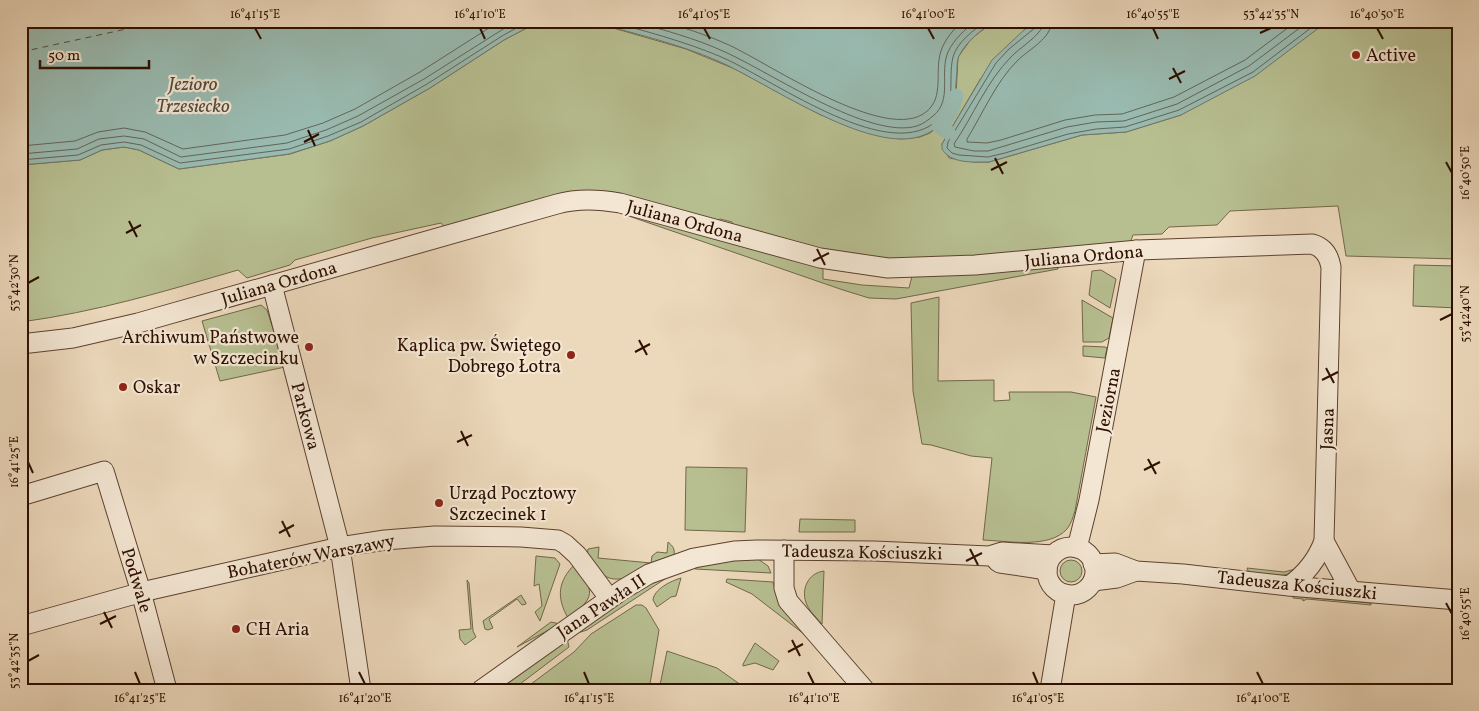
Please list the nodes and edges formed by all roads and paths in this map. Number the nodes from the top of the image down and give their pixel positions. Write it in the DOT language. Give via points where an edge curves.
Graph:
graph roads {
  1 [pos="1136,250"];
  2 [pos="272,286"];
  3 [pos="1331,286"];
  4 [pos="21,344"];
  5 [pos="21,496"];
  6 [pos="1324,541"];
  7 [pos="340,547"];
  8 [pos="1077,548"];
  9 [pos="784,550"];
  10 [pos="734,551"];
  11 [pos="1050,562"];
  12 [pos="1093,572"];
  13 [pos="138,584"];
  14 [pos="1289,586"];
  15 [pos="1351,591"];
  16 [pos="1066,594"];
  17 [pos="609,598"];
  18 [pos="1458,600"];
  19 [pos="23,619"];
  20 [pos="362,688"];
  21 [pos="166,690"];
  22 [pos="481,690"];
  23 [pos="865,690"];
  24 [pos="1050,690"];
  1 -- 2 [label="street, Juliana Ordona" via="975,265 888,268 820,258 620,202 579,199"];
  1 -- 3 [label="street, Juliana Ordona" via="1312,244 1321,247 1329,257"];
  1 -- 8 [label="street, Jeziorna"];
  2 -- 4 [label="street, Juliana Ordona" via="138,323 73,338"];
  2 -- 7 [label="street, Parkowa"];
  3 -- 6 [label="street, Jasna"];
  5 -- 13 [label="street, Podwale" via="104,471"];
  6 -- 14 [label="street, Jasna" via="1313,564"];
  6 -- 15 [label="street, Jasna"];
  7 -- 13 [label="street, Bohaterów Warszawy"];
  7 -- 17 [label="street, Bohaterów Warszawy" via="435,536 550,538 574,551"];
  7 -- 20 [label="street, Parkowa"];
  8 -- 11 [label="street" via="1060,550"];
  8 -- 12 [label="street" via="1090,557"];
  9 -- 10 [label="street, Tadeusza Kościuszki"];
  9 -- 11 [label="street, Tadeusza Kościuszki" via="989,556 1002,552"];
  9 -- 23 [label="street" via="784,588 788,601"];
  10 -- 17 [label="street, Jana Pawła II" via="675,564 649,574"];
  11 -- 16 [label="street" via="1048,578 1052,586"];
  12 -- 14 [label="street, Tadeusza Kościuszki" via="1117,578 1136,571 1198,575"];
  12 -- 16 [label="street" via="1082,592"];
  13 -- 19 [label="street, Bohaterów Warszawy"];
  13 -- 21 [label="street, Podwale"];
  14 -- 15 [label="street, Tadeusza Kościuszki"];
  15 -- 18 [label="street, Tadeusza Kościuszki"];
  16 -- 24 [label="street"];
  17 -- 22 [label="street, Jana Pawła II"];
}
